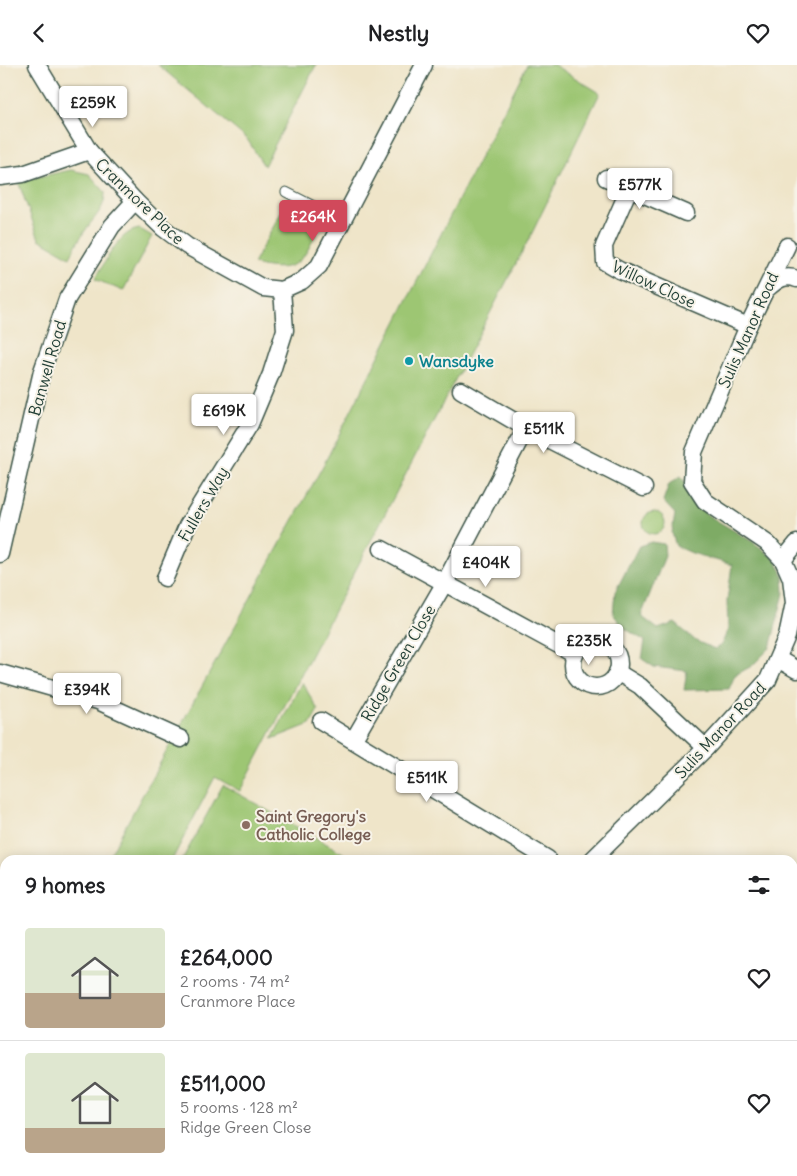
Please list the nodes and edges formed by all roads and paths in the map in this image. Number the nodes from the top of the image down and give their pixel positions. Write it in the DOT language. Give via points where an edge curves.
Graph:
graph roads {
  1 [pos="37,65"];
  2 [pos="424,65"];
  3 [pos="89,151"];
  4 [pos="0,177"];
  5 [pos="606,178"];
  6 [pos="629,189"];
  7 [pos="286,192"];
  8 [pos="135,201"];
  9 [pos="686,213"];
  10 [pos="341,220"];
  11 [pos="786,246"];
  12 [pos="797,279"];
  13 [pos="282,290"];
  14 [pos="767,290"];
  15 [pos="748,326"];
  16 [pos="461,390"];
  17 [pos="526,427"];
  18 [pos="644,488"];
  19 [pos="797,543"];
  20 [pos="382,549"];
  21 [pos="0,554"];
  22 [pos="783,560"];
  23 [pos="165,578"];
  24 [pos="444,584"];
  25 [pos="575,654"];
  26 [pos="778,659"];
  27 [pos="797,670"];
  28 [pos="617,672"];
  29 [pos="0,673"];
  30 [pos="321,721"];
  31 [pos="181,739"];
  32 [pos="354,739"];
  33 [pos="706,749"];
  34 [pos="542,855"];
  35 [pos="597,855"];
  1 -- 3 [label="street, Cranmore Place"];
  2 -- 10 [label="street"];
  3 -- 4 [label="street" via="23,174"];
  3 -- 8 [label="street, Cranmore Place"];
  5 -- 6 [label="street"];
  6 -- 9 [label="street"];
  6 -- 15 [label="street, Willow Close" via="604,246 605,262"];
  7 -- 10 [label="lane"];
  8 -- 13 [label="street, Cranmore Place" via="187,246 263,288"];
  8 -- 21 [label="street, Banwell Road" via="112,226 67,299 42,371"];
  10 -- 13 [label="street" via="319,266 302,281"];
  11 -- 14 [label="street, Sulis Manor Road"];
  12 -- 14 [label="street" via="790,276 777,279"];
  13 -- 23 [label="street, Fullers Way" via="285,330 271,374 250,424 187,527"];
  14 -- 15 [label="street, Sulis Manor Road"];
  15 -- 22 [label="street, Sulis Manor Road" via="694,452 692,481 705,501 767,543"];
  16 -- 17 [label="street"];
  17 -- 18 [label="street"];
  17 -- 24 [label="street, Ridge Green Close"];
  19 -- 22 [label="street"];
  20 -- 24 [label="street"];
  22 -- 26 [label="street, Sulis Manor Road" via="792,578 794,603"];
  24 -- 25 [label="street"];
  24 -- 32 [label="street, Ridge Green Close"];
  25 -- 28 [label="street" via="585,644 605,643 615,652 619,665"];
  25 -- 28 [label="street" via="573,669 587,686 601,687"];
  26 -- 27 [label="street"];
  26 -- 33 [label="street, Sulis Manor Road" via="768,680"];
  28 -- 33 [label="street" via="640,686"];
  29 -- 31 [label="street" via="98,701"];
  30 -- 32 [label="street, Ridge Green Close"];
  32 -- 34 [label="street, Ridge Green Close"];
  33 -- 35 [label="street, Sulis Manor Road"];
}
